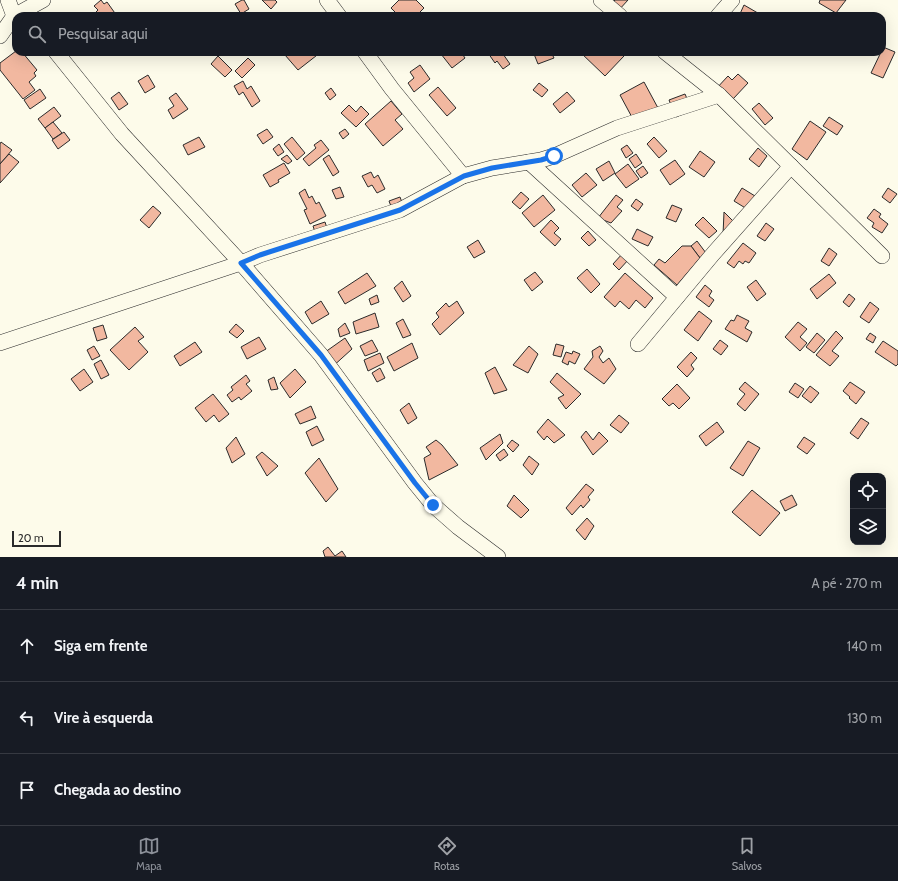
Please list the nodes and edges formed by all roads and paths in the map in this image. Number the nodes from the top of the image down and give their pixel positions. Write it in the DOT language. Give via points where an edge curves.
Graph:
graph roads {
  1 [pos="8,0"];
  2 [pos="43,0"];
  3 [pos="327,0"];
  4 [pos="601,0"];
  5 [pos="732,0"];
  6 [pos="13,12"];
  7 [pos="23,12"];
  8 [pos="336,12"];
  9 [pos="615,12"];
  10 [pos="722,12"];
  11 [pos="12,21"];
  12 [pos="0,36"];
  13 [pos="59,56"];
  14 [pos="368,56"];
  15 [pos="670,56"];
  16 [pos="719,95"];
  17 [pos="529,162"];
  18 [pos="791,166"];
  19 [pos="464,176"];
  20 [pos="882,256"];
  21 [pos="241,263"];
  22 [pos="677,297"];
  23 [pos="0,343"];
  24 [pos="638,344"];
  25 [pos="498,557"];
  1 -- 6 [label="street"];
  2 -- 7 [label="street"];
  3 -- 8 [label="street"];
  4 -- 9 [label="street"];
  5 -- 10 [label="street"];
  11 -- 12 [label="street"];
  13 -- 21 [label="street" via="122,134"];
  14 -- 19 [label="street"];
  15 -- 16 [label="street"];
  16 -- 17 [label="street" via="617,128 554,156"];
  16 -- 18 [label="street"];
  17 -- 19 [label="street"];
  17 -- 22 [label="street"];
  18 -- 20 [label="street"];
  18 -- 22 [label="street"];
  19 -- 21 [label="street" via="400,210"];
  21 -- 23 [label="street"];
  21 -- 25 [label="street" via="321,355 433,505"];
  22 -- 24 [label="street"];
}
